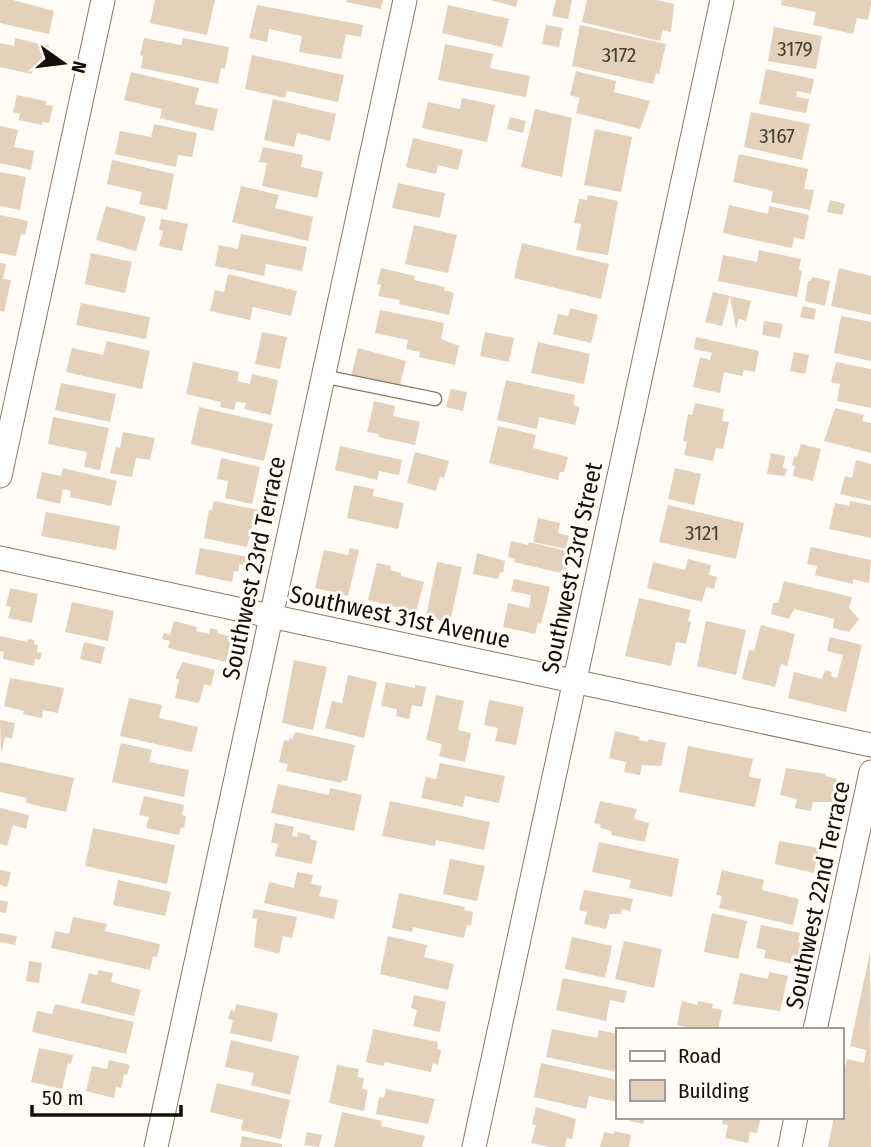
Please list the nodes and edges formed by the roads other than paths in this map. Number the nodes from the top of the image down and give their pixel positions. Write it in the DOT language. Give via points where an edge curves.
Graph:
graph roads {
  1 [pos="103,0"];
  2 [pos="405,0"];
  3 [pos="722,0"];
  4 [pos="322,376"];
  5 [pos="435,399"];
  6 [pos="0,476"];
  7 [pos="0,558"];
  8 [pos="271,617"];
  9 [pos="574,682"];
  10 [pos="871,745"];
  11 [pos="871,772"];
  12 [pos="815,1028"];
  13 [pos="796,1119"];
  14 [pos="156,1147"];
  15 [pos="474,1147"];
  16 [pos="790,1147"];
  1 -- 6 [label="street"];
  2 -- 4 [label="street, Southwest 23rd Terrace"];
  3 -- 9 [label="street, Southwest 23rd Street"];
  4 -- 5 [label="lane"];
  4 -- 8 [label="street, Southwest 23rd Terrace"];
  7 -- 8 [label="street, Southwest 31st Avenue"];
  8 -- 9 [label="street, Southwest 31st Avenue"];
  8 -- 14 [label="street, Southwest 23rd Terrace"];
  9 -- 10 [label="street, Southwest 31st Avenue"];
  9 -- 15 [label="street, Southwest 23rd Street"];
  11 -- 12 [label="street, Southwest 22nd Terrace"];
  13 -- 16 [label="street"];
}
